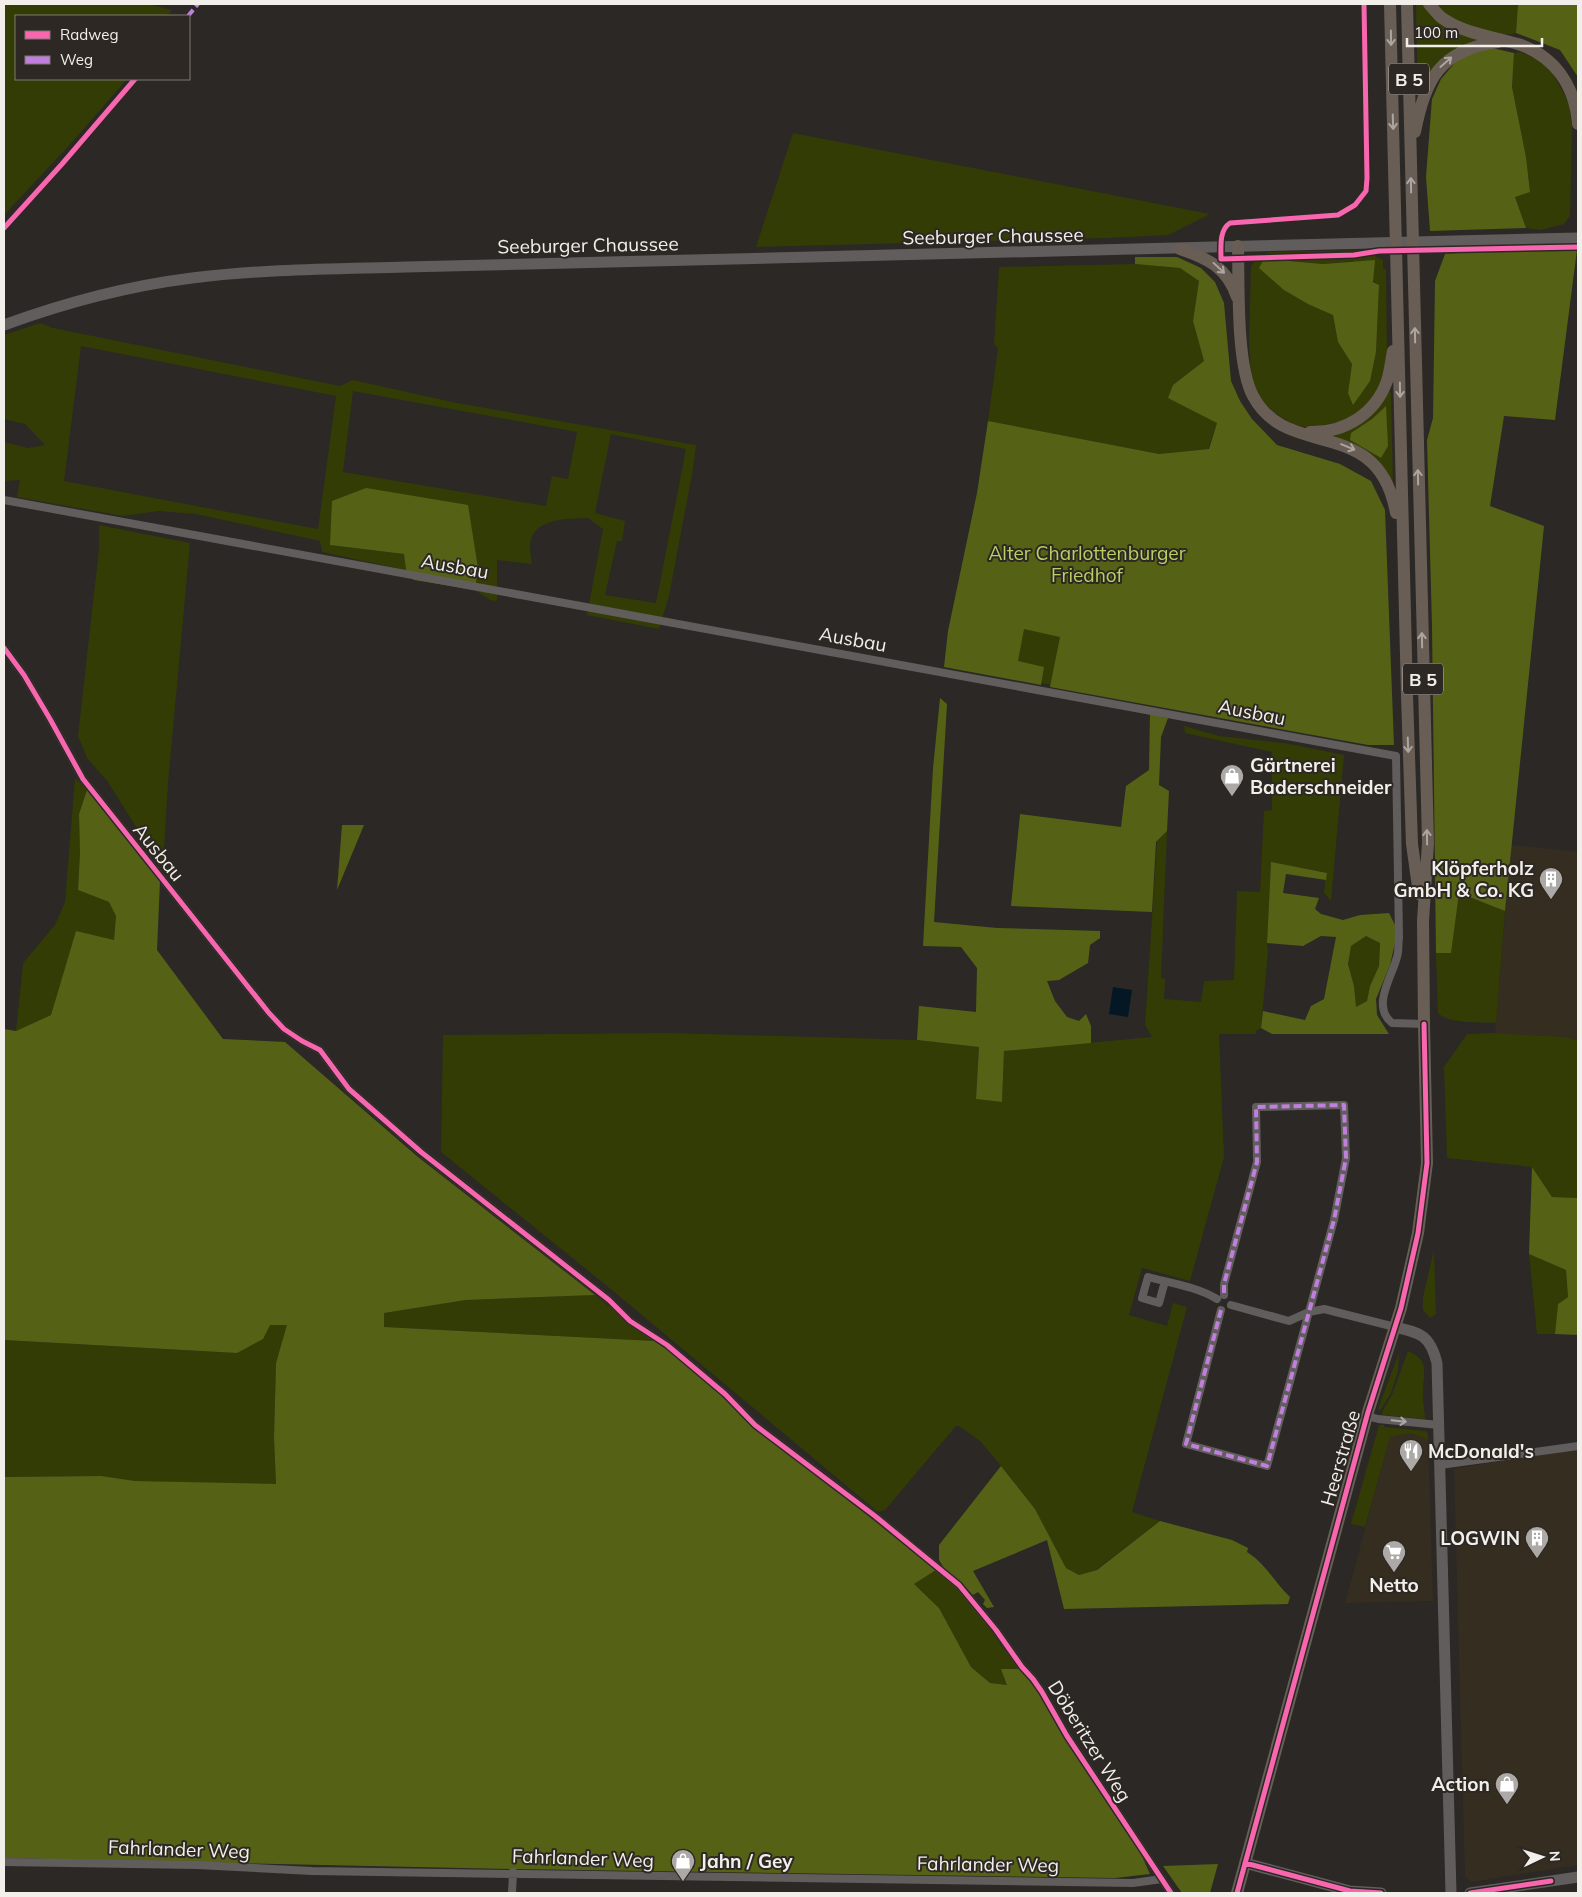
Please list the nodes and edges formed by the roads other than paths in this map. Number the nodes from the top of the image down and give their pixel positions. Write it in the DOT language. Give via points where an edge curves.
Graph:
graph roads {
  1 [pos="1390,4"];
  2 [pos="1407,4"];
  3 [pos="1429,4"];
  4 [pos="1503,41"];
  5 [pos="1578,124"];
  6 [pos="1411,154"];
  7 [pos="1578,238"];
  8 [pos="1238,246"];
  9 [pos="1180,249"];
  10 [pos="1240,306"];
  11 [pos="1398,306"];
  12 [pos="4,325"];
  13 [pos="1301,432"];
  14 [pos="4,500"];
  15 [pos="1404,568"];
  16 [pos="4,648"];
  17 [pos="1422,921"];
  18 [pos="1424,1024"];
  19 [pos="320,1050"];
  20 [pos="1165,1282"];
  21 [pos="1220,1297"];
  22 [pos="1231,1305"];
  23 [pos="1221,1310"];
  24 [pos="1309,1312"];
  25 [pos="1395,1327"];
  26 [pos="1367,1416"];
  27 [pos="1439,1425"];
  28 [pos="1578,1446"];
  29 [pos="1440,1465"];
  30 [pos="4,1862"];
  31 [pos="1245,1863"];
  32 [pos="513,1872"];
  33 [pos="1578,1877"];
  34 [pos="1162,1879"];
  35 [pos="512,1893"];
  36 [pos="1171,1893"];
  37 [pos="1237,1893"];
  38 [pos="1381,1893"];
  39 [pos="1451,1893"];
  40 [pos="1470,1893"];
  1 -- 11 [label="highway, B 5, one-way"];
  2 -- 6 [label="highway, B 5"];
  3 -- 4 [label="highway" via="1440,17 1455,26"];
  4 -- 5 [label="highway" via="1537,52 1560,71 1575,102"];
  6 -- 4 [label="highway, one-way" via="1418,120 1436,72 1455,55 1471,47"];
  17 -- 6 [label="highway, B 5, one-way" via="1428,843"];
  7 -- 8 [label="main road, Seeburger Chaussee"];
  8 -- 9 [label="main road, Seeburger Chaussee"];
  8 -- 10 [label="highway"];
  9 -- 10 [label="highway, one-way" via="1204,256 1216,265 1233,285"];
  9 -- 12 [label="main road, Seeburger Chaussee" via="242,273 113,292"];
  10 -- 13 [label="highway" via="1244,365 1253,395 1274,420"];
  11 -- 13 [label="highway" via="1390,367 1380,396 1361,417 1346,426"];
  11 -- 15 [label="highway, B 5, one-way"];
  13 -- 15 [label="highway, one-way" via="1356,451 1380,471 1394,498"];
  14 -- 18 [label="street, Ausbau" via="1396,756 1398,955 1382,1007 1392,1023"];
  15 -- 17 [label="highway, B 5, one-way" via="1412,844"];
  16 -- 19 [label="street, Ausbau" via="50,718 82,780 269,1013 284,1029"];
  17 -- 18 [label="highway, B 5"];
  18 -- 25 [label="main road, Heerstraße / B 5" via="1426,1180 1417,1240"];
  19 -- 34 [label="street, Döberitzer Weg" via="349,1089 421,1152 609,1300 630,1321 667,1345 756,1425 959,1585 1042,1692 1067,1736"];
  20 -- 21 [label="street"];
  21 -- 22 [label="street" via="1230,1298"];
  21 -- 23 [label="street" via="1217,1306"];
  21 -- 24 [label="street" via="1257,1162 1256,1107 1344,1105 1346,1158 1334,1220"];
  22 -- 23 [label="street" via="1227,1310"];
  22 -- 24 [label="street" via="1290,1321"];
  23 -- 24 [label="street" via="1186,1444 1267,1466"];
  24 -- 25 [label="street" via="1324,1309"];
  25 -- 26 [label="main road, Heerstraße / B 5"];
  25 -- 27 [label="main road" via="1422,1335 1433,1348 1438,1363"];
  26 -- 27 [label="street, one-way"];
  26 -- 31 [label="main road, Heerstraße / B 5"];
  27 -- 29 [label="main road"];
  28 -- 29 [label="street"];
  29 -- 39 [label="main road"];
  30 -- 32 [label="street, Fahrlander Weg"];
  31 -- 37 [label="main road, Heerstraße / B 5"];
  31 -- 38 [label="main road" via="1350,1891"];
  32 -- 34 [label="street, Fahrlander Weg" via="1132,1883"];
  32 -- 35 [label="street"];
  33 -- 40 [label="main road"];
  34 -- 36 [label="street, Döberitzer Weg"];
}
